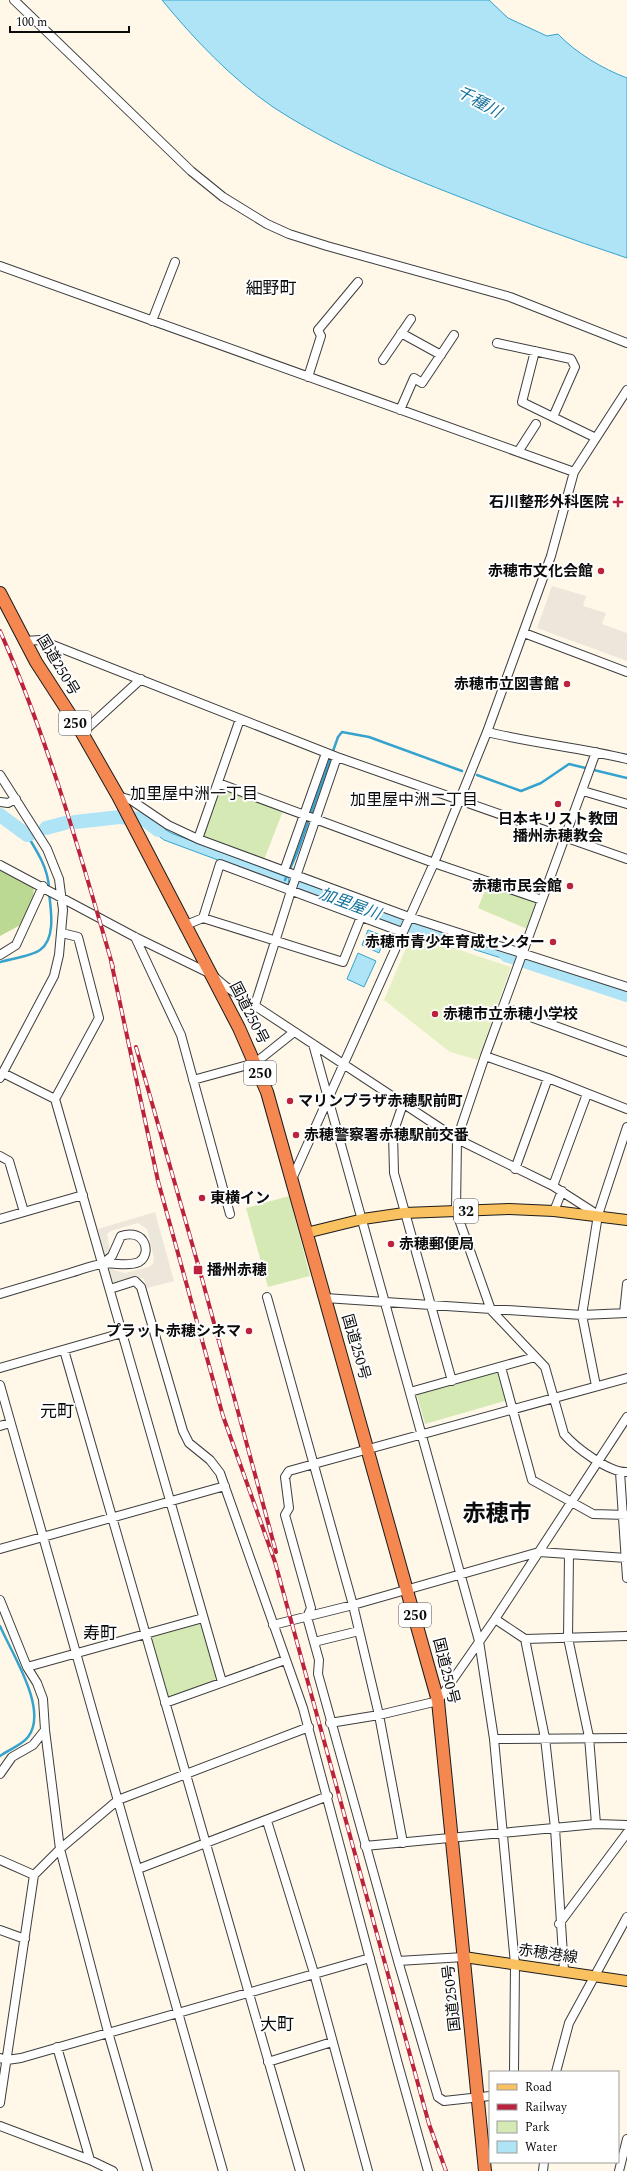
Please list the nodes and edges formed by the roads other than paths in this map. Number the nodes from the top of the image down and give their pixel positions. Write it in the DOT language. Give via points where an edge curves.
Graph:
graph roads {
  1 [pos="14,0"];
  2 [pos="175,262"];
  3 [pos="0,266"];
  4 [pos="358,282"];
  5 [pos="411,319"];
  6 [pos="152,321"];
  7 [pos="401,333"];
  8 [pos="454,335"];
  9 [pos="497,343"];
  10 [pos="627,343"];
  11 [pos="536,351"];
  12 [pos="441,355"];
  13 [pos="383,360"];
  14 [pos="308,377"];
  15 [pos="627,390"];
  16 [pos="400,410"];
  17 [pos="553,417"];
  18 [pos="536,424"];
  19 [pos="596,438"];
  20 [pos="518,452"];
  21 [pos="574,472"];
  22 [pos="0,593"];
  23 [pos="524,633"];
  24 [pos="25,641"];
  25 [pos="627,672"];
  26 [pos="141,679"];
  27 [pos="240,719"];
  28 [pos="487,732"];
  29 [pos="82,733"];
  30 [pos="596,752"];
  31 [pos="331,755"];
  32 [pos="627,759"];
  33 [pos="0,775"];
  34 [pos="218,783"];
  35 [pos="583,791"];
  36 [pos="16,799"];
  37 [pos="460,800"];
  38 [pos="120,801"];
  39 [pos="0,802"];
  40 [pos="627,804"];
  41 [pos="304,816"];
  42 [pos="315,820"];
  43 [pos="566,837"];
  44 [pos="198,839"];
  45 [pos="627,860"];
  46 [pos="434,863"];
  47 [pos="0,864"];
  48 [pos="291,874"];
  49 [pos="43,886"];
  50 [pos="292,890"];
  51 [pos="62,897"];
  52 [pos="542,900"];
  53 [pos="361,917"];
  54 [pos="203,918"];
  55 [pos="408,919"];
  56 [pos="186,925"];
  57 [pos="403,931"];
  58 [pos="62,933"];
  59 [pos="135,937"];
  60 [pos="275,940"];
  61 [pos="523,953"];
  62 [pos="0,955"];
  63 [pos="211,974"];
  64 [pos="627,987"];
  65 [pos="255,1005"];
  66 [pos="503,1007"];
  67 [pos="294,1032"];
  68 [pos="313,1044"];
  69 [pos="627,1052"];
  70 [pos="485,1056"];
  71 [pos="255,1063"];
  72 [pos="344,1066"];
  73 [pos="2,1075"];
  74 [pos="548,1078"];
  75 [pos="193,1080"];
  76 [pos="587,1094"];
  77 [pos="55,1099"];
  78 [pos="328,1101"];
  79 [pos="403,1104"];
  80 [pos="627,1109"];
  81 [pos="627,1127"];
  82 [pos="457,1139"];
  83 [pos="623,1150"];
  84 [pos="0,1156"];
  85 [pos="515,1169"];
  86 [pos="292,1179"];
  87 [pos="553,1186"];
  88 [pos="562,1191"];
  89 [pos="83,1195"];
  90 [pos="554,1210"];
  91 [pos="456,1211"];
  92 [pos="24,1212"];
  93 [pos="404,1213"];
  94 [pos="230,1214"];
  95 [pos="598,1215"];
  96 [pos="0,1219"];
  97 [pos="363,1219"];
  98 [pos="627,1220"];
  99 [pos="306,1233"];
  100 [pos="102,1264"];
  101 [pos="627,1284"];
  102 [pos="110,1289"];
  103 [pos="0,1294"];
  104 [pos="267,1297"];
  105 [pos="325,1298"];
  106 [pos="386,1302"];
  107 [pos="431,1306"];
  108 [pos="491,1310"];
  109 [pos="625,1313"];
  110 [pos="582,1315"];
  111 [pos="122,1333"];
  112 [pos="64,1350"];
  113 [pos="535,1357"];
  114 [pos="501,1367"];
  115 [pos="0,1368"];
  116 [pos="627,1378"];
  117 [pos="452,1381"];
  118 [pos="0,1386"];
  119 [pos="596,1386"];
  120 [pos="410,1392"];
  121 [pos="554,1398"];
  122 [pos="512,1409"];
  123 [pos="627,1417"];
  124 [pos="10,1423"];
  125 [pos="0,1426"];
  126 [pos="422,1434"];
  127 [pos="368,1450"];
  128 [pos="598,1461"];
  129 [pos="314,1464"];
  130 [pos="623,1472"];
  131 [pos="225,1486"];
  132 [pos="169,1501"];
  133 [pos="570,1502"];
  134 [pos="625,1515"];
  135 [pos="112,1516"];
  136 [pos="42,1536"];
  137 [pos="0,1549"];
  138 [pos="539,1552"];
  139 [pos="569,1554"];
  140 [pos="626,1561"];
  141 [pos="461,1574"];
  142 [pos="627,1578"];
  143 [pos="408,1589"];
  144 [pos="0,1600"];
  145 [pos="353,1605"];
  146 [pos="307,1617"];
  147 [pos="203,1618"];
  148 [pos="495,1619"];
  149 [pos="273,1624"];
  150 [pos="359,1631"];
  151 [pos="145,1634"];
  152 [pos="627,1636"];
  153 [pos="568,1638"];
  154 [pos="525,1639"];
  155 [pos="479,1641"];
  156 [pos="314,1642"];
  157 [pos="76,1654"];
  158 [pos="285,1660"];
  159 [pos="27,1668"];
  160 [pos="222,1682"];
  161 [pos="438,1701"];
  162 [pos="165,1703"];
  163 [pos="379,1715"];
  164 [pos="330,1723"];
  165 [pos="309,1727"];
  166 [pos="45,1730"];
  167 [pos="589,1737"];
  168 [pos="545,1738"];
  169 [pos="627,1738"];
  170 [pos="494,1739"];
  171 [pos="0,1774"];
  172 [pos="184,1774"];
  173 [pos="328,1796"];
  174 [pos="118,1800"];
  175 [pos="267,1821"];
  176 [pos="596,1824"];
  177 [pos="627,1825"];
  178 [pos="555,1828"];
  179 [pos="627,1833"];
  180 [pos="504,1834"];
  181 [pos="453,1839"];
  182 [pos="204,1843"];
  183 [pos="403,1843"];
  184 [pos="365,1846"];
  185 [pos="60,1848"];
  186 [pos="0,1860"];
  187 [pos="138,1869"];
  188 [pos="34,1875"];
  189 [pos="627,1917"];
  190 [pos="559,1924"];
  191 [pos="0,1930"];
  192 [pos="25,1939"];
  193 [pos="464,1957"];
  194 [pos="370,1958"];
  195 [pos="398,1961"];
  196 [pos="515,1964"];
  197 [pos="564,1971"];
  198 [pos="314,1973"];
  199 [pos="594,1976"];
  200 [pos="627,1981"];
  201 [pos="248,1992"];
  202 [pos="179,2013"];
  203 [pos="108,2032"];
  204 [pos="332,2042"];
  205 [pos="57,2047"];
  206 [pos="3,2059"];
  207 [pos="268,2062"];
  208 [pos="514,2071"];
  209 [pos="556,2071"];
  210 [pos="484,2096"];
  211 [pos="0,2102"];
  212 [pos="0,2126"];
  213 [pos="627,2139"];
  214 [pos="90,2160"];
  215 [pos="113,2171"];
  216 [pos="148,2171"];
  217 [pos="224,2171"];
  218 [pos="300,2171"];
  219 [pos="368,2171"];
  220 [pos="428,2171"];
  221 [pos="485,2171"];
  222 [pos="619,2171"];
  1 -- 10 [label="street" via="191,171 224,197 267,224 320,243 510,297"];
  2 -- 6 [label="street"];
  3 -- 6 [label="street"];
  4 -- 14 [label="street" via="318,330 321,336"];
  5 -- 7 [label="street"];
  6 -- 14 [label="street"];
  7 -- 12 [label="street"];
  7 -- 13 [label="street"];
  8 -- 12 [label="street"];
  9 -- 11 [label="street"];
  11 -- 17 [label="street" via="522,402"];
  11 -- 17 [label="street" via="571,359 575,364"];
  12 -- 16 [label="street" via="422,384 414,378"];
  14 -- 16 [label="street"];
  15 -- 19 [label="street"];
  16 -- 20 [label="street"];
  17 -- 19 [label="street"];
  18 -- 20 [label="street"];
  19 -- 21 [label="street"];
  20 -- 21 [label="street"];
  21 -- 23 [label="street" via="551,556"];
  22 -- 24 [label="highway, 国道250号 / 250"];
  23 -- 25 [label="street"];
  23 -- 28 [label="street"];
  24 -- 26 [label="street" via="40,640"];
  24 -- 29 [label="highway, 国道250号 / 250"];
  26 -- 27 [label="street"];
  26 -- 29 [label="street"];
  27 -- 31 [label="street"];
  27 -- 34 [label="street"];
  28 -- 30 [label="street"];
  28 -- 37 [label="street"];
  29 -- 38 [label="highway, 国道250号 / 250"];
  30 -- 32 [label="street"];
  30 -- 35 [label="street"];
  31 -- 37 [label="street"];
  31 -- 41 [label="street"];
  31 -- 42 [label="street"];
  33 -- 36 [label="street"];
  34 -- 41 [label="street"];
  34 -- 44 [label="street"];
  35 -- 40 [label="street"];
  35 -- 43 [label="street"];
  36 -- 39 [label="street" via="8,803"];
  36 -- 51 [label="street" via="47,849 59,880"];
  37 -- 43 [label="street"];
  37 -- 46 [label="street"];
  38 -- 44 [label="street" via="131,800 168,826"];
  38 -- 56 [label="highway, 国道250号 / 250"];
  41 -- 42 [label="street"];
  41 -- 48 [label="street"];
  42 -- 46 [label="street"];
  42 -- 48 [label="street"];
  43 -- 45 [label="street"];
  43 -- 52 [label="street"];
  44 -- 48 [label="street"];
  46 -- 52 [label="street"];
  46 -- 55 [label="street"];
  47 -- 49 [label="street"];
  48 -- 50 [label="street"];
  48 -- 55 [label="street"];
  49 -- 51 [label="street"];
  49 -- 62 [label="street" via="16,945"];
  50 -- 53 [label="street"];
  50 -- 54 [label="street" via="220,864"];
  50 -- 60 [label="street"];
  51 -- 58 [label="street"];
  51 -- 59 [label="street"];
  52 -- 61 [label="street"];
  53 -- 57 [label="street"];
  53 -- 60 [label="street" via="343,962"];
  54 -- 56 [label="street"];
  54 -- 60 [label="street"];
  55 -- 57 [label="street"];
  55 -- 61 [label="street"];
  56 -- 63 [label="highway, 国道250号 / 250"];
  57 -- 72 [label="street"];
  58 -- 73 [label="street" via="54,976"];
  58 -- 77 [label="street" via="78,937 99,1018"];
  59 -- 63 [label="street"];
  59 -- 75 [label="street" via="181,1035"];
  60 -- 65 [label="street"];
  61 -- 64 [label="street"];
  61 -- 66 [label="street"];
  63 -- 65 [label="street"];
  63 -- 71 [label="highway, 国道250号 / 250"];
  65 -- 67 [label="street"];
  66 -- 69 [label="street"];
  66 -- 70 [label="street"];
  67 -- 68 [label="street"];
  67 -- 71 [label="street"];
  68 -- 72 [label="street"];
  68 -- 78 [label="street"];
  70 -- 74 [label="street"];
  70 -- 82 [label="street"];
  71 -- 75 [label="street"];
  71 -- 86 [label="highway, 国道250号 / 250" via="267,1092"];
  72 -- 78 [label="street"];
  72 -- 79 [label="street"];
  73 -- 77 [label="street"];
  74 -- 76 [label="street"];
  74 -- 85 [label="street"];
  75 -- 94 [label="street"];
  76 -- 80 [label="street"];
  76 -- 87 [label="street"];
  77 -- 89 [label="street"];
  78 -- 86 [label="street"];
  78 -- 97 [label="street"];
  79 -- 82 [label="street"];
  79 -- 93 [label="street" via="392,1133 392,1151 394,1173"];
  81 -- 83 [label="street"];
  82 -- 85 [label="street"];
  82 -- 91 [label="street"];
  83 -- 95 [label="street"];
  84 -- 92 [label="street" via="9,1161"];
  85 -- 87 [label="street"];
  86 -- 99 [label="highway, 国道250号 / 250"];
  87 -- 88 [label="street"];
  88 -- 90 [label="street"];
  88 -- 95 [label="street"];
  89 -- 92 [label="street"];
  89 -- 100 [label="street"];
  90 -- 91 [label="main road, 32"];
  90 -- 95 [label="main road, 32"];
  91 -- 93 [label="main road, 32"];
  91 -- 108 [label="street"];
  92 -- 96 [label="street"];
  93 -- 97 [label="main road, 32"];
  93 -- 107 [label="street"];
  95 -- 98 [label="main road, 32"];
  95 -- 110 [label="street"];
  97 -- 99 [label="main road, 32"];
  97 -- 106 [label="street"];
  99 -- 105 [label="highway, 国道250号 / 250"];
  100 -- 100 [label="street" via="112,1256 121,1236 137,1234 142,1240 144,1256 139,1261 128,1265"];
  100 -- 102 [label="street"];
  100 -- 103 [label="street"];
  101 -- 109 [label="street"];
  102 -- 111 [label="street"];
  102 -- 131 [label="street" via="135,1281 141,1287 183,1430 189,1443 210,1460 220,1473"];
  104 -- 129 [label="street"];
  105 -- 106 [label="street"];
  105 -- 127 [label="highway, 国道250号 / 250"];
  106 -- 107 [label="street"];
  106 -- 120 [label="street"];
  107 -- 108 [label="street"];
  107 -- 117 [label="street"];
  108 -- 110 [label="street"];
  108 -- 113 [label="street"];
  109 -- 110 [label="street"];
  110 -- 119 [label="street"];
  111 -- 112 [label="street"];
  111 -- 132 [label="street"];
  112 -- 115 [label="street"];
  112 -- 135 [label="street"];
  113 -- 114 [label="street"];
  113 -- 121 [label="street" via="545,1367"];
  114 -- 117 [label="street"];
  114 -- 122 [label="street"];
  116 -- 119 [label="street"];
  117 -- 120 [label="street"];
  118 -- 124 [label="street"];
  119 -- 121 [label="street"];
  120 -- 126 [label="street"];
  121 -- 122 [label="street"];
  121 -- 128 [label="street" via="564,1434"];
  122 -- 126 [label="street"];
  122 -- 133 [label="street" via="532,1480"];
  123 -- 128 [label="street"];
  124 -- 125 [label="street"];
  124 -- 136 [label="street"];
  126 -- 127 [label="street"];
  126 -- 141 [label="street"];
  127 -- 129 [label="street"];
  127 -- 143 [label="highway, 国道250号 / 250"];
  128 -- 130 [label="street"];
  128 -- 133 [label="street"];
  129 -- 145 [label="street"];
  129 -- 146 [label="street" via="289,1471 285,1476 289,1508 285,1515 312,1608"];
  130 -- 134 [label="street"];
  131 -- 132 [label="street"];
  131 -- 149 [label="street"];
  132 -- 135 [label="street"];
  132 -- 147 [label="street"];
  133 -- 134 [label="street" via="593,1514"];
  133 -- 138 [label="street"];
  134 -- 140 [label="street"];
  135 -- 136 [label="street"];
  135 -- 151 [label="street"];
  136 -- 137 [label="street"];
  136 -- 157 [label="street"];
  138 -- 139 [label="street"];
  138 -- 141 [label="street"];
  138 -- 148 [label="street"];
  139 -- 140 [label="street"];
  139 -- 153 [label="street"];
  140 -- 142 [label="street"];
  141 -- 143 [label="street"];
  141 -- 155 [label="street"];
  143 -- 145 [label="street"];
  143 -- 161 [label="highway, 国道250号 / 250"];
  144 -- 159 [label="street"];
  145 -- 146 [label="street"];
  145 -- 150 [label="street"];
  146 -- 149 [label="street"];
  146 -- 156 [label="street"];
  147 -- 151 [label="street"];
  147 -- 160 [label="street"];
  148 -- 154 [label="street"];
  148 -- 155 [label="street"];
  149 -- 158 [label="street"];
  150 -- 156 [label="street"];
  150 -- 163 [label="street"];
  151 -- 157 [label="street"];
  151 -- 162 [label="street"];
  152 -- 153 [label="street"];
  153 -- 154 [label="street"];
  153 -- 167 [label="street"];
  154 -- 168 [label="street"];
  155 -- 161 [label="street"];
  155 -- 170 [label="street"];
  156 -- 164 [label="street" via="319,1660 318,1674"];
  157 -- 159 [label="street"];
  157 -- 174 [label="street"];
  158 -- 160 [label="street"];
  158 -- 165 [label="street"];
  159 -- 166 [label="street" via="37,1683 43,1699"];
  160 -- 162 [label="street"];
  161 -- 163 [label="street"];
  161 -- 181 [label="highway, 国道250号 / 250"];
  162 -- 172 [label="street"];
  163 -- 164 [label="street"];
  163 -- 183 [label="street"];
  164 -- 184 [label="street"];
  165 -- 172 [label="street"];
  165 -- 173 [label="street"];
  166 -- 171 [label="street" via="33,1745 12,1756"];
  166 -- 185 [label="street"];
  167 -- 168 [label="street"];
  167 -- 169 [label="street"];
  167 -- 176 [label="street"];
  168 -- 170 [label="street"];
  168 -- 178 [label="street"];
  170 -- 180 [label="street"];
  172 -- 174 [label="street"];
  172 -- 182 [label="street"];
  173 -- 175 [label="street"];
  173 -- 194 [label="street"];
  174 -- 185 [label="street"];
  174 -- 187 [label="street"];
  175 -- 182 [label="street"];
  175 -- 198 [label="street"];
  176 -- 177 [label="street"];
  176 -- 178 [label="street"];
  178 -- 180 [label="street"];
  178 -- 190 [label="street"];
  179 -- 190 [label="street"];
  180 -- 181 [label="street"];
  180 -- 196 [label="street"];
  181 -- 183 [label="street"];
  181 -- 193 [label="highway, 国道250号 / 250"];
  182 -- 187 [label="street"];
  182 -- 201 [label="street"];
  183 -- 184 [label="street"];
  184 -- 195 [label="street"];
  185 -- 188 [label="street"];
  185 -- 203 [label="street"];
  186 -- 188 [label="street"];
  187 -- 202 [label="street"];
  188 -- 192 [label="street"];
  189 -- 199 [label="street"];
  190 -- 197 [label="street"];
  191 -- 192 [label="street"];
  192 -- 206 [label="street"];
  193 -- 195 [label="street"];
  193 -- 196 [label="main road, 赤穂港線"];
  193 -- 210 [label="highway, 国道250号 / 250"];
  194 -- 198 [label="street"];
  194 -- 220 [label="street"];
  195 -- 210 [label="street" via="438,2097 444,2101"];
  196 -- 197 [label="main road, 赤穂港線"];
  196 -- 208 [label="street"];
  197 -- 199 [label="main road, 赤穂港線"];
  198 -- 201 [label="street"];
  198 -- 204 [label="street"];
  199 -- 200 [label="main road, 赤穂港線"];
  199 -- 209 [label="street" via="569,2023"];
  201 -- 202 [label="street"];
  201 -- 207 [label="street"];
  202 -- 203 [label="street"];
  202 -- 217 [label="street"];
  203 -- 205 [label="street"];
  203 -- 216 [label="street"];
  204 -- 207 [label="street"];
  204 -- 219 [label="street"];
  205 -- 206 [label="street"];
  205 -- 214 [label="street"];
  206 -- 211 [label="street"];
  207 -- 218 [label="street"];
  210 -- 221 [label="highway, 国道250号 / 250"];
  212 -- 214 [label="street"];
  213 -- 222 [label="street"];
  214 -- 215 [label="street"];
}
